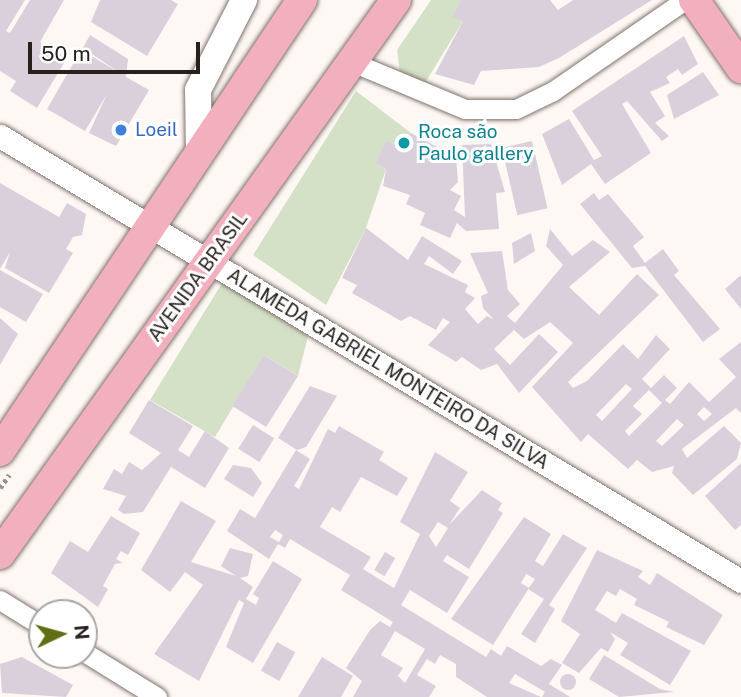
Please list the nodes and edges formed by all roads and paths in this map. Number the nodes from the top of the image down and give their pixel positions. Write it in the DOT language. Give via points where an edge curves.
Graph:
graph roads {
  1 [pos="244,0"];
  2 [pos="302,0"];
  3 [pos="396,0"];
  4 [pos="685,0"];
  5 [pos="694,0"];
  6 [pos="352,62"];
  7 [pos="741,68"];
  8 [pos="0,136"];
  9 [pos="199,152"];
  10 [pos="149,224"];
  11 [pos="210,261"];
  12 [pos="0,451"];
  13 [pos="0,554"];
  14 [pos="741,581"];
  15 [pos="0,600"];
  16 [pos="28,617"];
  17 [pos="98,661"];
  18 [pos="157,697"];
  1 -- 9 [label="main road" via="198,90"];
  2 -- 9 [label="main road"];
  3 -- 6 [label="main road, AVENIDA BRASIL"];
  4 -- 6 [label="street" via="553,91 516,109 466,109"];
  5 -- 7 [label="main road"];
  6 -- 11 [label="main road, AVENIDA BRASIL"];
  8 -- 10 [label="street, ALAMEDA GABRIEL MONTEIRO DA SILVA"];
  9 -- 10 [label="main road"];
  10 -- 11 [label="street, ALAMEDA GABRIEL MONTEIRO DA SILVA"];
  10 -- 12 [label="main road"];
  11 -- 13 [label="main road, AVENIDA BRASIL"];
  11 -- 14 [label="street, ALAMEDA GABRIEL MONTEIRO DA SILVA"];
  15 -- 16 [label="street"];
  17 -- 18 [label="street"];
}
